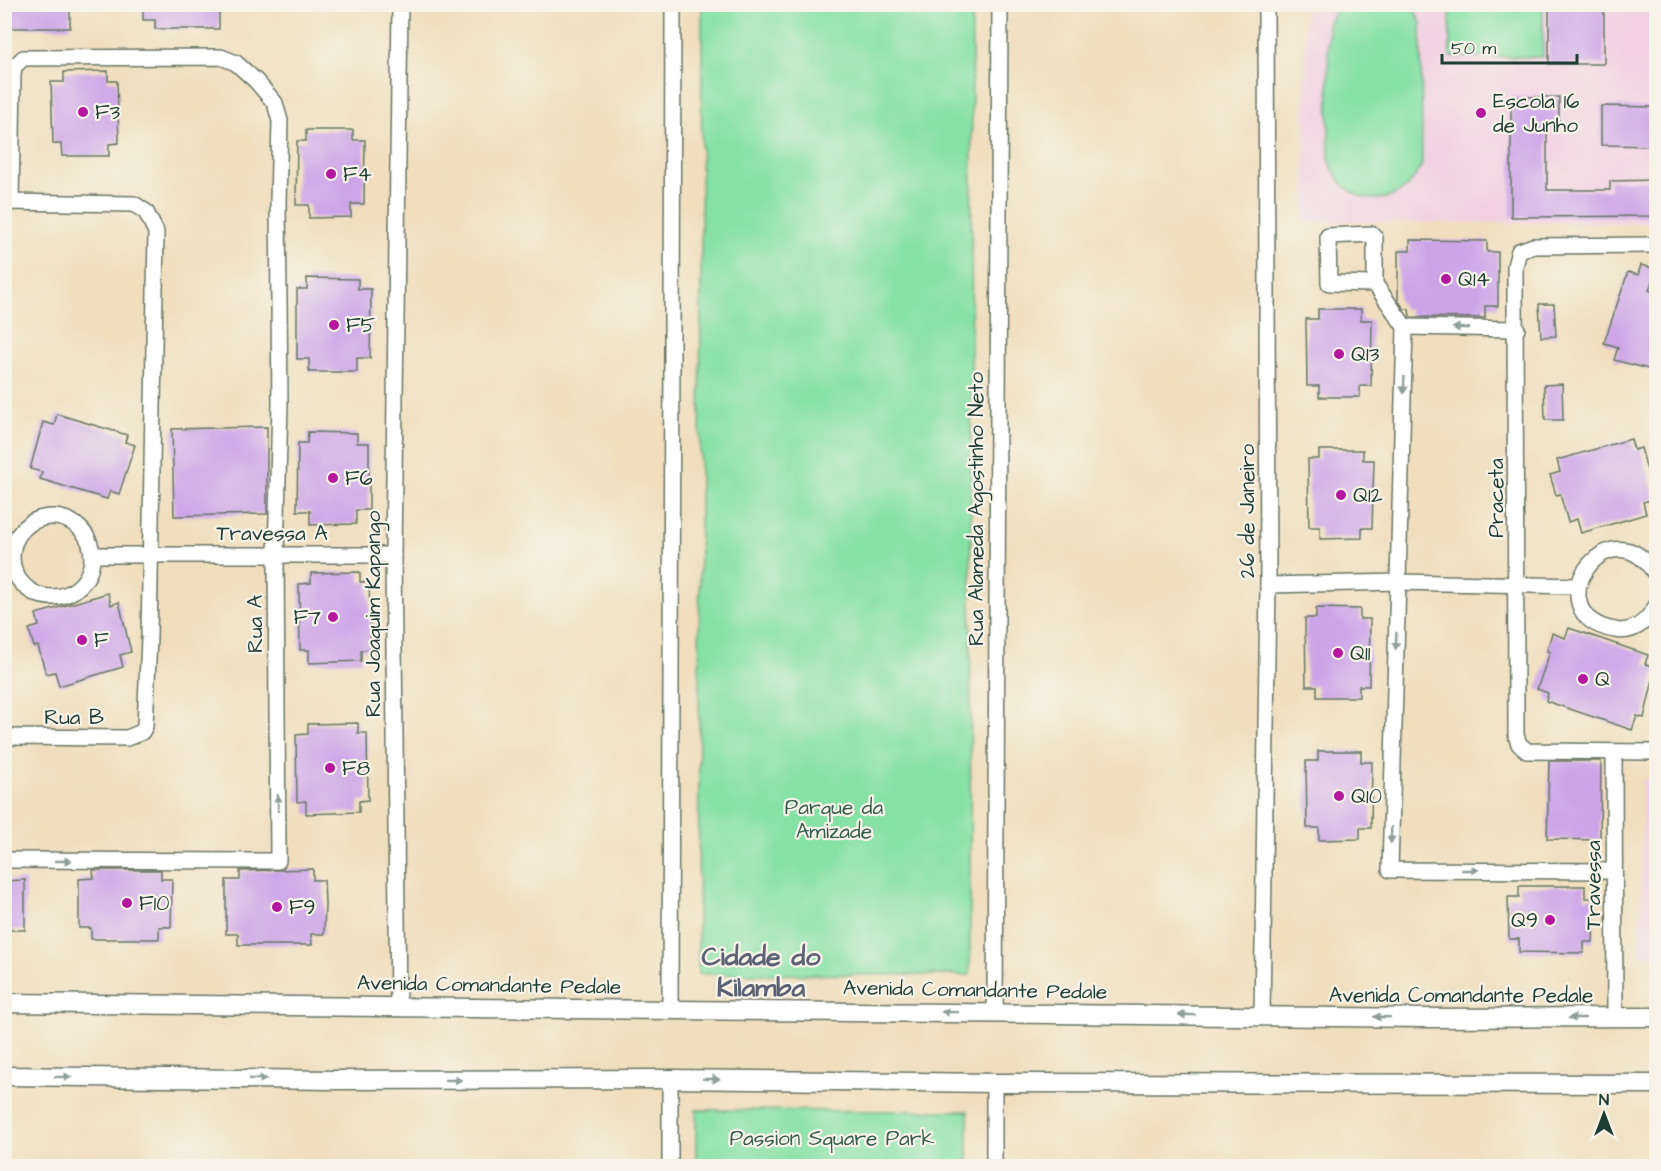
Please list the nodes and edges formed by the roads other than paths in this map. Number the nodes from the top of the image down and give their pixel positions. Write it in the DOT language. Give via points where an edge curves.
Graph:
graph roads {
  1 [pos="400,4"];
  2 [pos="674,4"];
  3 [pos="1000,4"];
  4 [pos="1266,4"];
  5 [pos="8,202"];
  6 [pos="1656,245"];
  7 [pos="1376,284"];
  8 [pos="1405,327"];
  9 [pos="1517,329"];
  10 [pos="151,554"];
  11 [pos="92,555"];
  12 [pos="276,555"];
  13 [pos="393,555"];
  14 [pos="1656,575"];
  15 [pos="1398,582"];
  16 [pos="1516,584"];
  17 [pos="1268,585"];
  18 [pos="1578,586"];
  19 [pos="1656,606"];
  20 [pos="4,737"];
  21 [pos="1614,752"];
  22 [pos="1656,752"];
  23 [pos="4,860"];
  24 [pos="1614,871"];
  25 [pos="4,1003"];
  26 [pos="398,1006"];
  27 [pos="670,1010"];
  28 [pos="994,1013"];
  29 [pos="1262,1016"];
  30 [pos="1656,1017"];
  31 [pos="1615,1018"];
  32 [pos="4,1076"];
  33 [pos="670,1078"];
  34 [pos="994,1083"];
  35 [pos="1656,1084"];
  36 [pos="669,1167"];
  37 [pos="994,1167"];
  1 -- 13 [label="street, Rua Joaquim Kapango"];
  2 -- 27 [label="street"];
  3 -- 28 [label="street, Rua Alameda Agostinho Neto"];
  4 -- 17 [label="street, 26 de Janeiro"];
  5 -- 10 [label="street" via="134,204 146,212 156,232"];
  5 -- 12 [label="street, Rua A" via="13,74 23,58 221,57 243,68 275,103 280,404"];
  6 -- 9 [label="street, Praceta" via="1533,246 1519,251 1515,266"];
  7 -- 7 [label="street" via="1374,236 1328,236 1328,282"];
  7 -- 8 [label="street"];
  9 -- 8 [label="street, one-way"];
  8 -- 15 [label="street, one-way"];
  9 -- 16 [label="street, Praceta"];
  10 -- 11 [label="street, Travessa A"];
  10 -- 12 [label="street, Travessa A"];
  10 -- 20 [label="street, Rua B" via="147,718 142,732 127,738"];
  11 -- 11 [label="street" via="85,532 75,523 51,517 35,520 24,528 14,542 12,556 24,586 38,595 52,597 76,590 87,578"];
  12 -- 13 [label="street, Travessa A"];
  23 -- 12 [label="street, Rua A, one-way" via="278,861"];
  13 -- 26 [label="street, Rua Joaquim Kapango"];
  14 -- 18 [label="street" via="1637,554 1608,551 1592,559"];
  15 -- 16 [label="street"];
  15 -- 17 [label="street"];
  15 -- 24 [label="street, one-way" via="1390,870"];
  16 -- 18 [label="street"];
  16 -- 21 [label="street, Praceta" via="1519,744 1527,751"];
  17 -- 29 [label="street, 26 de Janeiro"];
  18 -- 19 [label="street" via="1584,613 1602,627 1620,631 1634,628 1649,618"];
  21 -- 22 [label="street, Praceta"];
  21 -- 24 [label="street, Travessa"];
  24 -- 31 [label="street, Travessa"];
  25 -- 26 [label="street, Avenida Comandante Pedale"];
  26 -- 27 [label="street, Avenida Comandante Pedale"];
  28 -- 27 [label="street, Avenida Comandante Pedale, one-way"];
  29 -- 28 [label="street, Avenida Comandante Pedale, one-way"];
  31 -- 29 [label="street, Avenida Comandante Pedale, one-way"];
  30 -- 31 [label="street, Avenida Comandante Pedale"];
  32 -- 33 [label="street, one-way" via="335,1080"];
  33 -- 34 [label="street, one-way"];
  33 -- 36 [label="street"];
  34 -- 35 [label="street"];
  34 -- 37 [label="street"];
}
